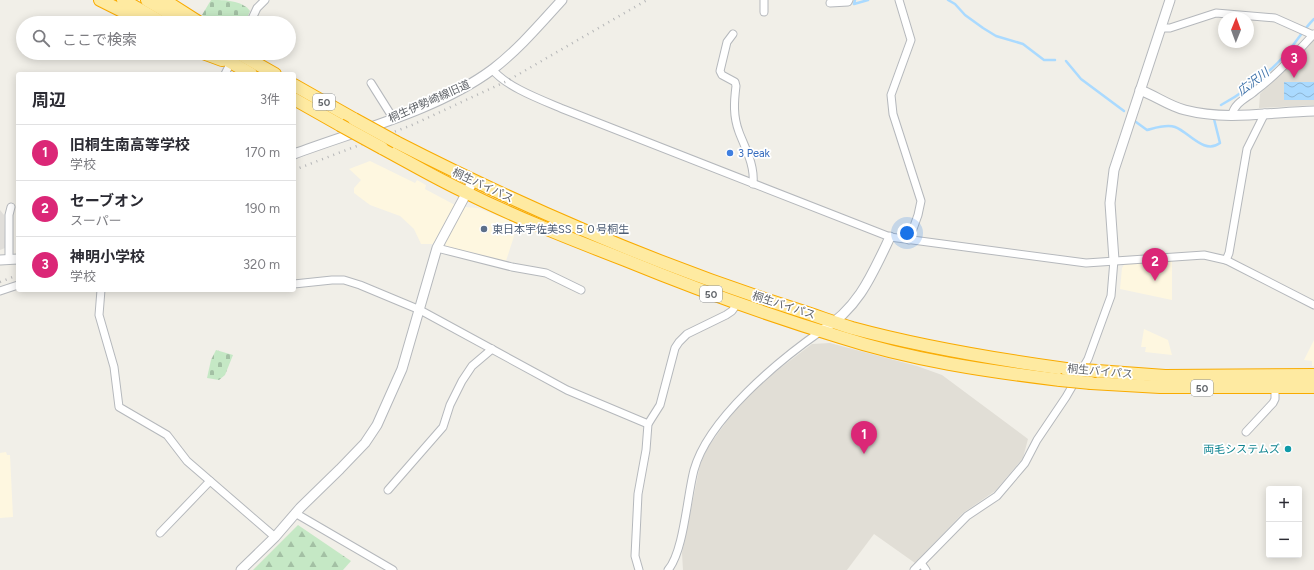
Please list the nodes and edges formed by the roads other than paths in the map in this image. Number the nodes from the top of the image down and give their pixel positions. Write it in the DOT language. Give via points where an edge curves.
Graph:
graph roads {
  1 [pos="100,0"];
  2 [pos="123,0"];
  3 [pos="147,0"];
  4 [pos="164,0"];
  5 [pos="265,0"];
  6 [pos="562,0"];
  7 [pos="764,0"];
  8 [pos="849,0"];
  9 [pos="899,0"];
  10 [pos="1170,0"];
  11 [pos="830,3"];
  12 [pos="764,12"];
  13 [pos="132,16"];
  14 [pos="151,16"];
  15 [pos="174,16"];
  16 [pos="189,16"];
  17 [pos="253,16"];
  18 [pos="1161,28"];
  19 [pos="733,34"];
  20 [pos="1312,34"];
  21 [pos="233,60"];
  22 [pos="236,60"];
  23 [pos="239,60"];
  24 [pos="492,69"];
  25 [pos="226,72"];
  26 [pos="249,72"];
  27 [pos="269,72"];
  28 [pos="371,83"];
  29 [pos="296,86"];
  30 [pos="1140,90"];
  31 [pos="296,99"];
  32 [pos="1314,111"];
  33 [pos="1265,113"];
  34 [pos="1232,115"];
  35 [pos="393,118"];
  36 [pos="296,153"];
  37 [pos="474,181"];
  38 [pos="753,184"];
  39 [pos="466,193"];
  40 [pos="11,207"];
  41 [pos="890,237"];
  42 [pos="909,240"];
  43 [pos="437,248"];
  44 [pos="9,260"];
  45 [pos="1114,260"];
  46 [pos="1226,260"];
  47 [pos="296,284"];
  48 [pos="16,286"];
  49 [pos="581,290"];
  50 [pos="0,292"];
  51 [pos="102,292"];
  52 [pos="737,304"];
  53 [pos="1314,306"];
  54 [pos="420,310"];
  55 [pos="835,323"];
  56 [pos="821,331"];
  57 [pos="492,349"];
  58 [pos="1314,374"];
  59 [pos="1314,387"];
  60 [pos="1275,388"];
  61 [pos="648,424"];
  62 [pos="1246,432"];
  63 [pos="210,481"];
  64 [pos="388,490"];
  65 [pos="295,513"];
  66 [pos="160,532"];
  67 [pos="275,537"];
  68 [pos="921,563"];
  69 [pos="241,570"];
  70 [pos="393,570"];
  71 [pos="639,570"];
  72 [pos="668,570"];
  73 [pos="914,570"];
  74 [pos="926,570"];
  1 -- 13 [label="highway"];
  2 -- 14 [label="highway"];
  3 -- 15 [label="highway"];
  4 -- 16 [label="highway"];
  5 -- 17 [label="street"];
  6 -- 24 [label="street, 桐生伊勢崎線旧道" via="529,38"];
  7 -- 12 [label="street"];
  8 -- 11 [label="street"];
  9 -- 42 [label="street" via="911,40 891,95 893,114 921,201"];
  10 -- 18 [label="street"];
  18 -- 20 [label="street" via="1170,28 1216,12 1276,18"];
  18 -- 30 [label="street"];
  19 -- 38 [label="street" via="727,42 720,71 722,75 735,82 734,114 738,131 748,151"];
  20 -- 34 [label="street" via="1288,63 1239,103"];
  21 -- 25 [label="street"];
  22 -- 26 [label="highway"];
  23 -- 27 [label="highway"];
  24 -- 35 [label="street, 桐生伊勢崎線旧道" via="445,97"];
  24 -- 38 [label="street" via="507,82 563,109"];
  28 -- 35 [label="street"];
  29 -- 37 [label="highway, 桐生バイパス / 50, bridge" via="396,142"];
  30 -- 34 [label="street" via="1185,110"];
  30 -- 45 [label="street" via="1116,162 1111,190"];
  31 -- 39 [label="highway, 桐生バイパス / 50, bridge"];
  32 -- 33 [label="street"];
  33 -- 34 [label="street"];
  33 -- 46 [label="street" via="1247,150"];
  35 -- 36 [label="street, 桐生伊勢崎線旧道"];
  37 -- 39 [label="street"];
  37 -- 55 [label="highway, 桐生バイパス / 50" via="626,248 721,285"];
  38 -- 41 [label="street"];
  39 -- 43 [label="street"];
  39 -- 52 [label="highway, 桐生バイパス / 50" via="560,234"];
  40 -- 44 [label="street"];
  41 -- 42 [label="street"];
  41 -- 55 [label="street" via="858,299"];
  42 -- 45 [label="street" via="1078,262"];
  43 -- 49 [label="street" via="546,273"];
  43 -- 54 [label="street"];
  45 -- 46 [label="street" via="1198,255"];
  45 -- 68 [label="street" via="1111,296 1088,359 1025,463 997,496 966,516"];
  46 -- 53 [label="street"];
  47 -- 54 [label="street" via="332,280 351,282"];
  48 -- 50 [label="street"];
  51 -- 63 [label="street" via="99,315 114,367 119,407 167,435 183,457"];
  52 -- 56 [label="highway, 桐生バイパス / 50"];
  52 -- 61 [label="street" via="726,316 687,334 679,342 675,348 660,405"];
  54 -- 57 [label="street"];
  54 -- 65 [label="street" via="402,369 377,425 365,442"];
  55 -- 56 [label="street"];
  55 -- 58 [label="highway, 桐生バイパス / 50, bridge" via="930,347 1066,369 1165,376"];
  56 -- 60 [label="highway, 桐生バイパス / 50, bridge" via="927,359 1060,380 1160,387"];
  56 -- 72 [label="street" via="780,363 737,402 704,445 694,470 676,557"];
  57 -- 61 [label="street" via="567,390"];
  57 -- 64 [label="street" via="472,366 462,381 443,427"];
  59 -- 60 [label="highway, 桐生バイパス / 50"];
  60 -- 62 [label="street" via="1274,404"];
  61 -- 71 [label="street" via="637,518 635,556"];
  63 -- 66 [label="street"];
  63 -- 67 [label="street"];
  65 -- 67 [label="street"];
  65 -- 70 [label="street"];
  67 -- 69 [label="street"];
  68 -- 73 [label="street"];
  68 -- 74 [label="street"];
}
